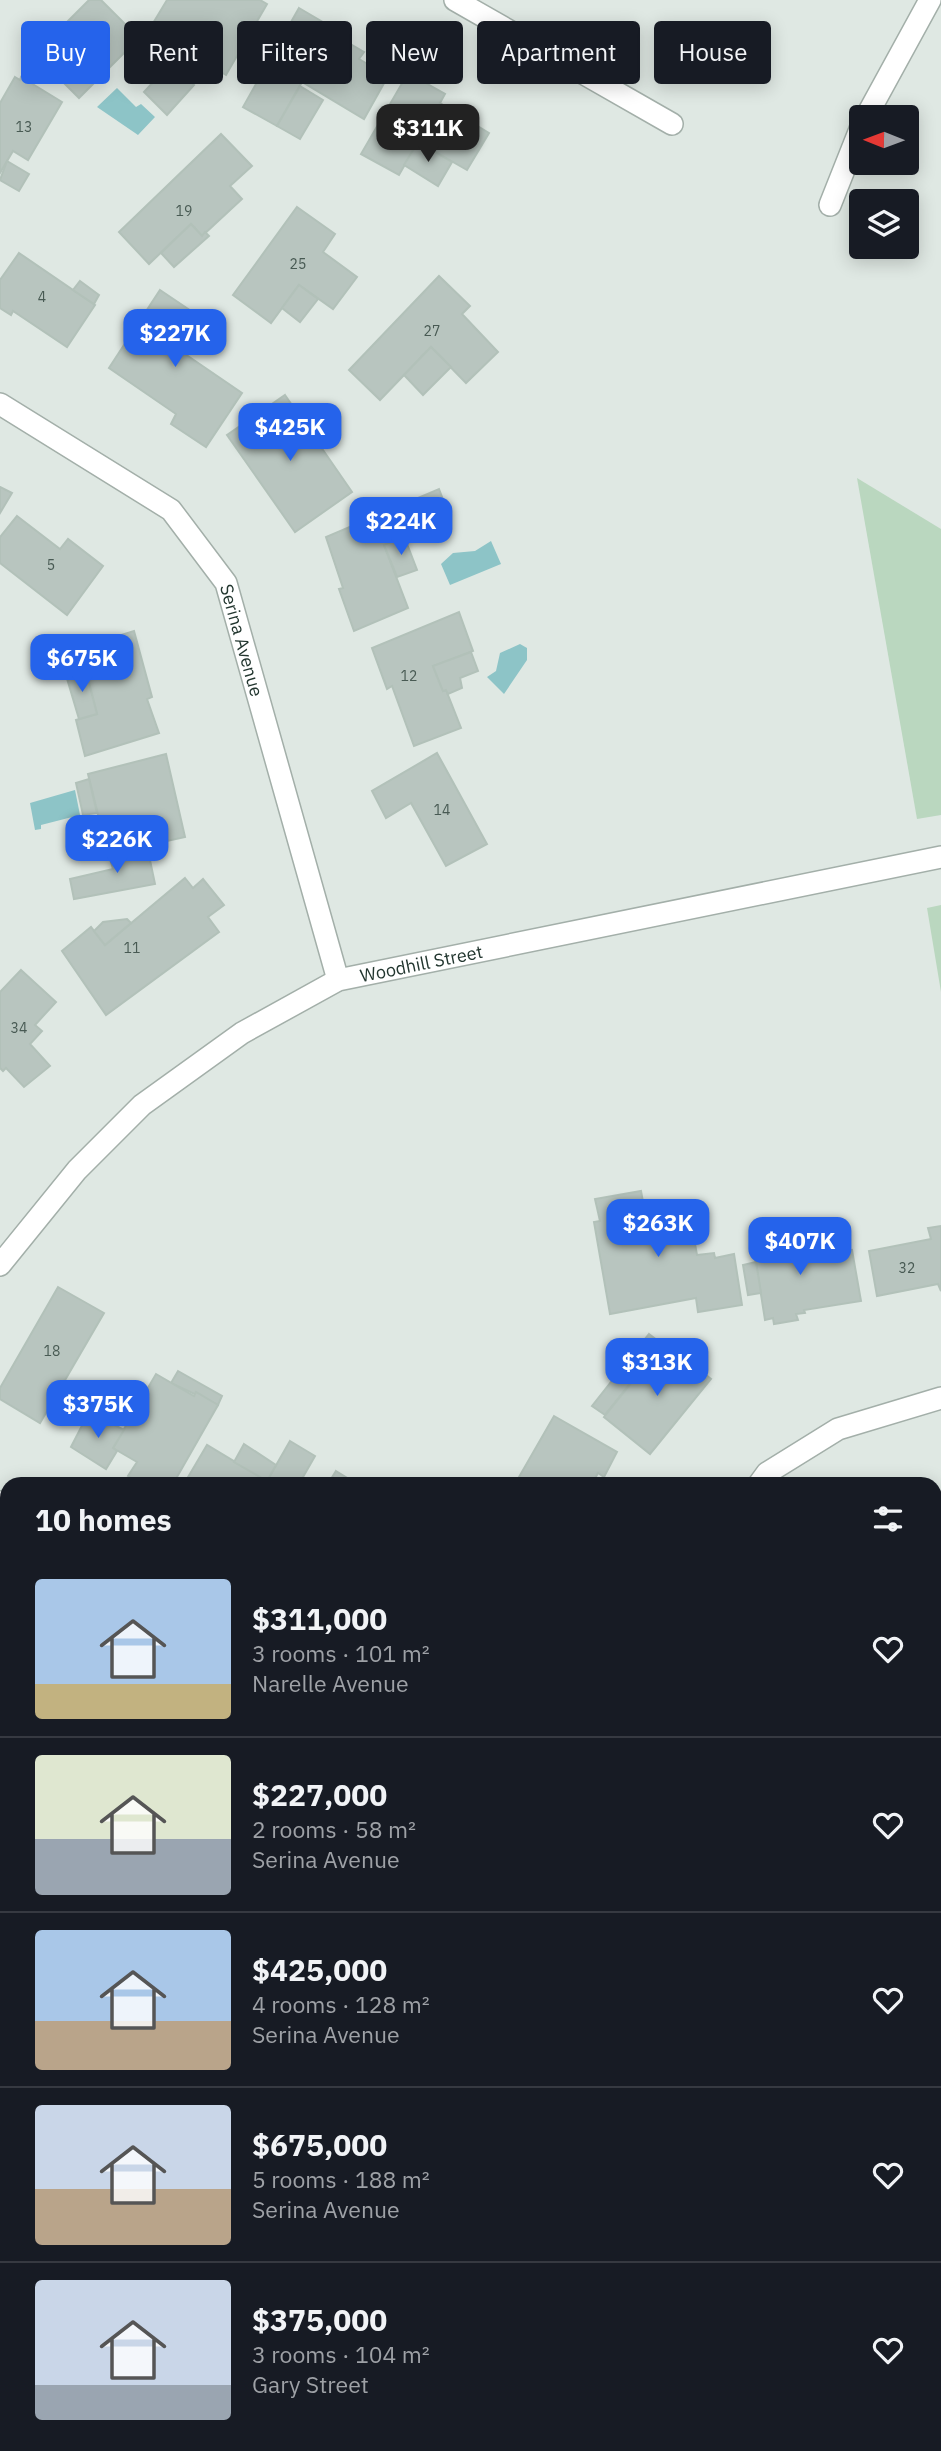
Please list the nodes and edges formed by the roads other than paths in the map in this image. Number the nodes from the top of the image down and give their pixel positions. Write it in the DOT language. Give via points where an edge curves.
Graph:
graph roads {
  1 [pos="456,0"];
  2 [pos="930,0"];
  3 [pos="873,105"];
  4 [pos="672,124"];
  5 [pos="849,157"];
  6 [pos="830,205"];
  7 [pos="0,404"];
  8 [pos="941,857"];
  9 [pos="338,980"];
  10 [pos="0,1265"];
  11 [pos="941,1398"];
  12 [pos="771,1477"];
  1 -- 4 [label="street"];
  2 -- 3 [label="street"];
  5 -- 6 [label="street"];
  7 -- 9 [label="street, Serina Avenue" via="171,510 226,583"];
  8 -- 9 [label="street, Woodhill Street"];
  9 -- 10 [label="street, Woodhill Street" via="242,1033 142,1105 77,1170"];
  11 -- 12 [label="street" via="838,1429"];
}
